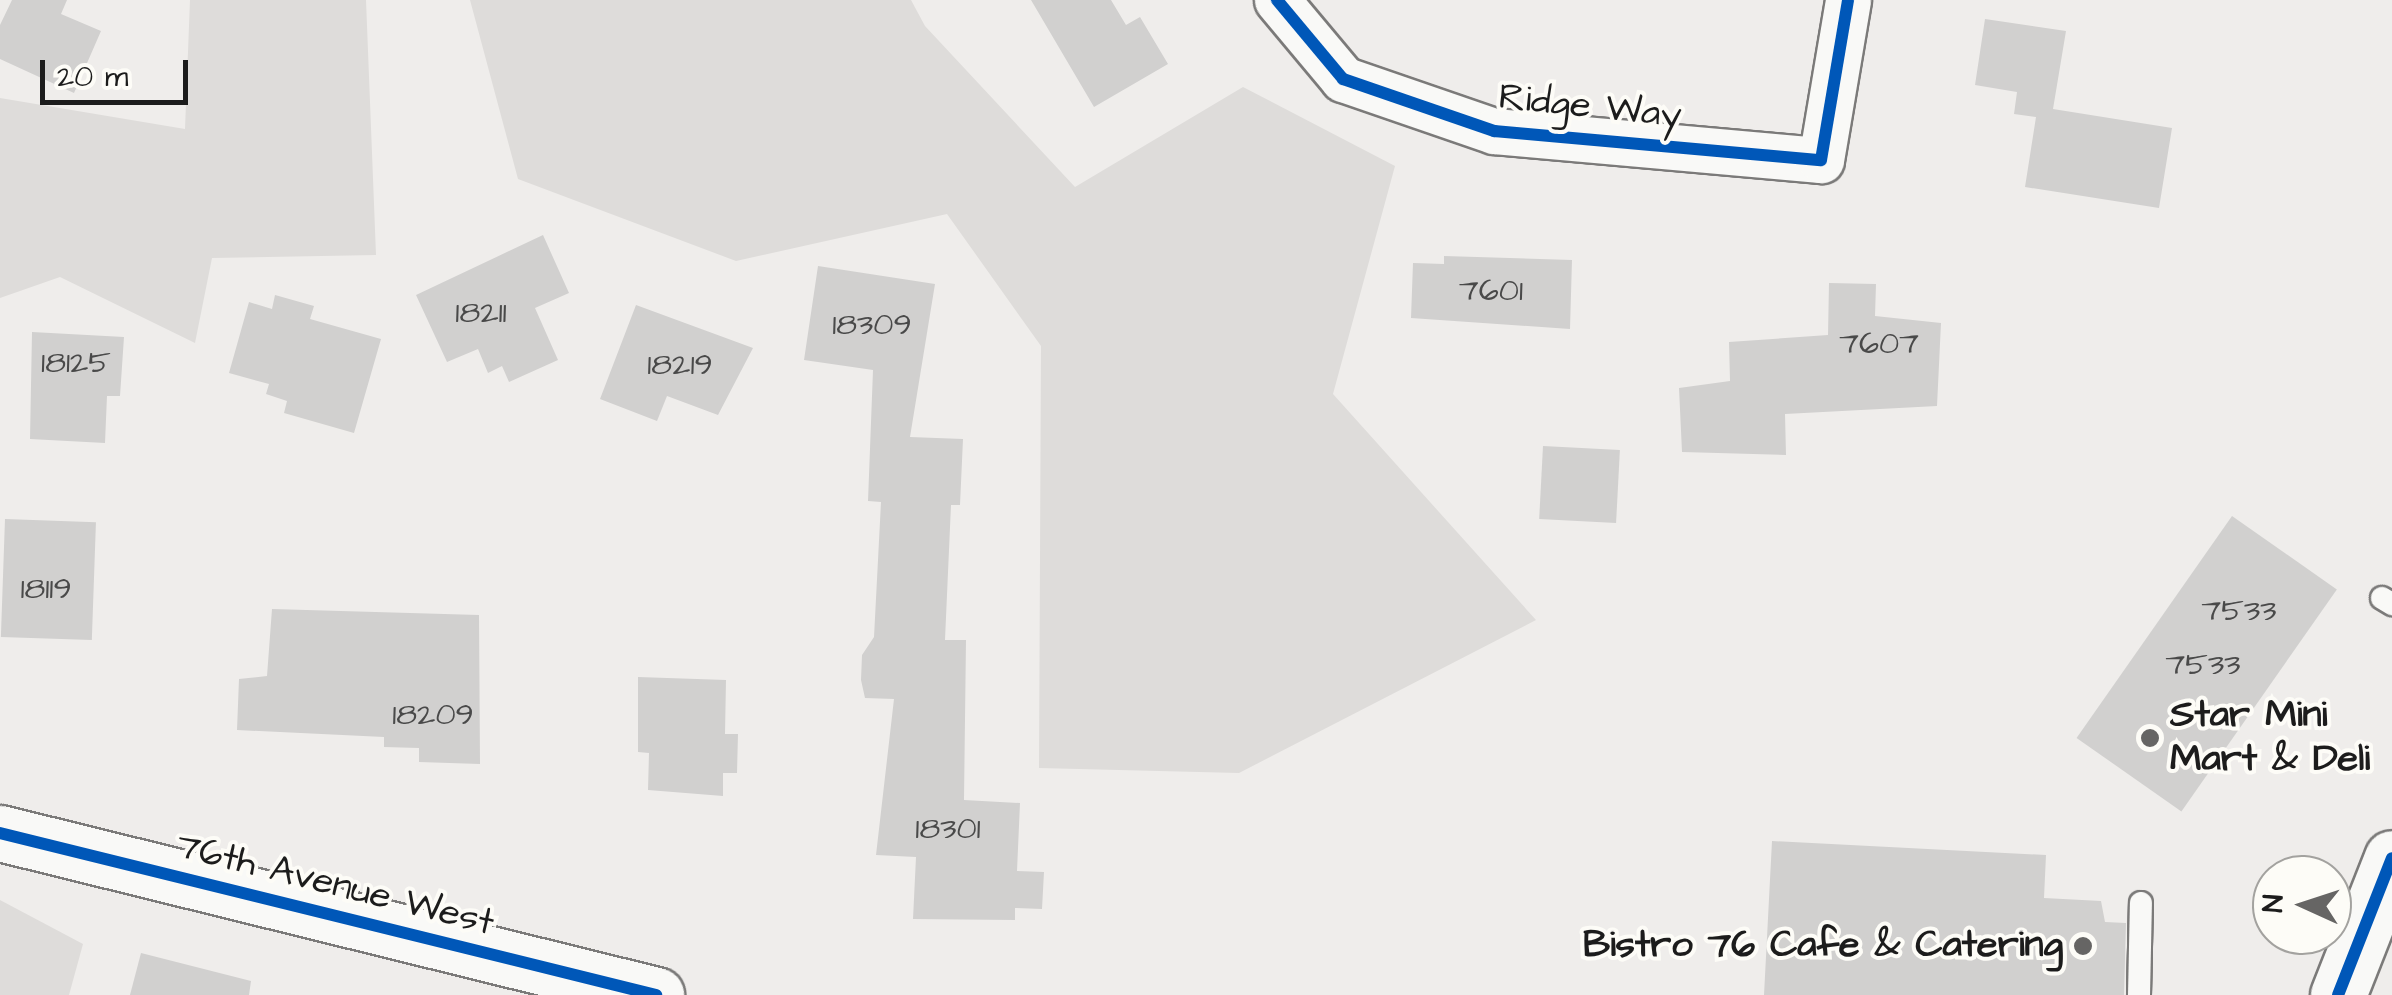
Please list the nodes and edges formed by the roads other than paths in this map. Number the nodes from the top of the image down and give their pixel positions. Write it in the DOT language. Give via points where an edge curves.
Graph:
graph roads {
  1 [pos="1276,0"];
  2 [pos="1848,0"];
  3 [pos="0,833"];
  4 [pos="2392,858"];
  5 [pos="2141,903"];
  6 [pos="656,995"];
  7 [pos="2139,995"];
  8 [pos="2338,995"];
  1 -- 2 [label="street, Ridge Way" via="1343,79 1494,131 1822,160"];
  3 -- 6 [label="street, 76th Avenue West"];
  4 -- 8 [label="street"];
  5 -- 7 [label="lane"];
}
